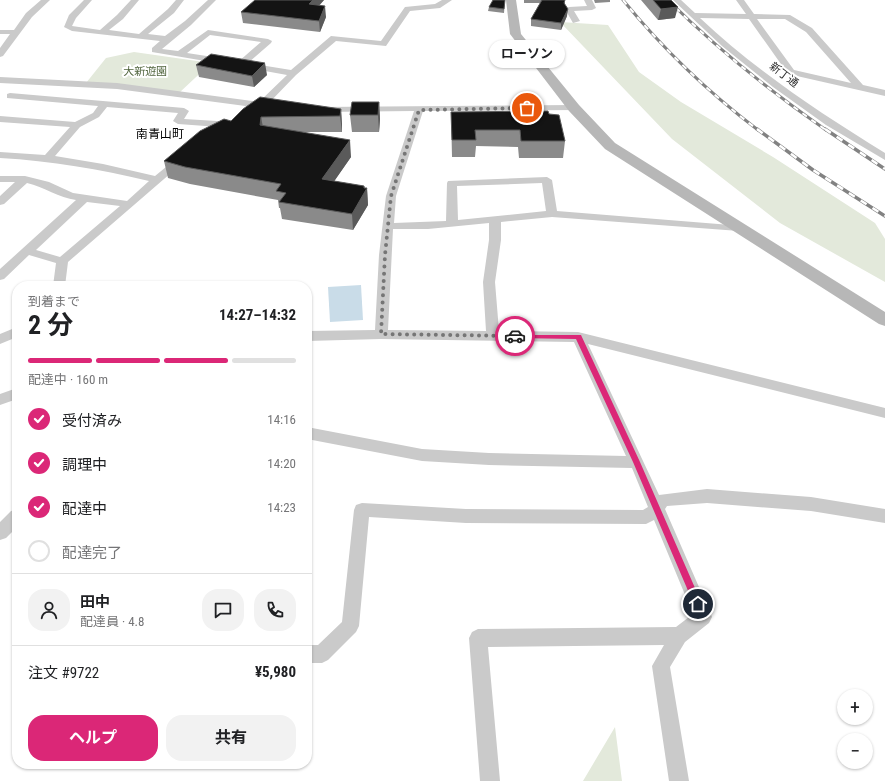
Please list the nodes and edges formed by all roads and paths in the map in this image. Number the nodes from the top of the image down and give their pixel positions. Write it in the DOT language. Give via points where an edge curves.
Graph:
graph roads {
  1 [pos="35,0"];
  2 [pos="88,0"];
  3 [pos="135,0"];
  4 [pos="180,0"];
  5 [pos="212,0"];
  6 [pos="448,0"];
  7 [pos="511,0"];
  8 [pos="588,0"];
  9 [pos="677,0"];
  10 [pos="740,0"];
  11 [pos="45,1"];
  12 [pos="692,15"];
  13 [pos="752,17"];
  14 [pos="576,21"];
  15 [pos="102,31"];
  16 [pos="0,32"];
  17 [pos="17,32"];
  18 [pos="142,35"];
  19 [pos="166,39"];
  20 [pos="0,54"];
  21 [pos="180,54"];
  22 [pos="241,64"];
  23 [pos="293,73"];
  24 [pos="0,80"];
  25 [pos="860,87"];
  26 [pos="885,93"];
  27 [pos="10,96"];
  28 [pos="104,104"];
  29 [pos="262,106"];
  30 [pos="574,108"];
  31 [pos="276,109"];
  32 [pos="316,109"];
  33 [pos="419,110"];
  34 [pos="0,119"];
  35 [pos="242,121"];
  36 [pos="77,125"];
  37 [pos="215,135"];
  38 [pos="190,152"];
  39 [pos="0,155"];
  40 [pos="885,157"];
  41 [pos="48,158"];
  42 [pos="0,179"];
  43 [pos="25,179"];
  44 [pos="157,180"];
  45 [pos="85,198"];
  46 [pos="0,202"];
  47 [pos="128,204"];
  48 [pos="552,214"];
  49 [pos="495,220"];
  50 [pos="452,224"];
  51 [pos="388,226"];
  52 [pos="740,228"];
  53 [pos="27,251"];
  54 [pos="62,261"];
  55 [pos="0,276"];
  56 [pos="60,281"];
  57 [pos="885,320"];
  58 [pos="12,334"];
  59 [pos="381,334"];
  60 [pos="312,336"];
  61 [pos="493,336"];
  62 [pos="578,337"];
  63 [pos="0,339"];
  64 [pos="12,395"];
  65 [pos="0,400"];
  66 [pos="885,413"];
  67 [pos="312,434"];
  68 [pos="637,462"];
  69 [pos="657,509"];
  70 [pos="885,516"];
  71 [pos="12,521"];
  72 [pos="0,533"];
  73 [pos="679,636"];
  74 [pos="312,654"];
  75 [pos="490,781"];
  76 [pos="679,781"];
  1 -- 11 [label="street"];
  2 -- 15 [label="street" via="72,18 68,27"];
  3 -- 15 [label="street" via="120,17"];
  4 -- 18 [label="street"];
  5 -- 19 [label="street" via="188,23"];
  6 -- 23 [label="street" via="437,6 408,9 384,44 334,38"];
  7 -- 30 [label="street" via="516,34"];
  8 -- 14 [label="street" via="592,8 569,10"];
  9 -- 12 [label="street, 新丁通"];
  10 -- 13 [label="street"];
  11 -- 17 [label="street" via="29,15"];
  12 -- 13 [label="street"];
  12 -- 40 [label="street, 新丁通" via="751,66 809,109"];
  13 -- 25 [label="street" via="787,17 809,30"];
  13 -- 25 [label="street" via="790,72"];
  15 -- 18 [label="street"];
  16 -- 17 [label="street"];
  17 -- 20 [label="street"];
  18 -- 19 [label="street"];
  19 -- 21 [label="street" via="155,50"];
  21 -- 22 [label="street"];
  21 -- 22 [label="street" via="208,32 268,41"];
  22 -- 23 [label="street"];
  23 -- 29 [label="street"];
  24 -- 29 [label="street" via="116,86"];
  25 -- 26 [label="street"];
  27 -- 28 [label="street"];
  28 -- 35 [label="street" via="184,111 178,122"];
  28 -- 36 [label="street" via="96,115"];
  29 -- 31 [label="street"];
  29 -- 35 [label="street"];
  30 -- 33 [label="street"];
  30 -- 52 [label="street" via="610,146"];
  32 -- 33 [label="street"];
  33 -- 51 [label="street" via="391,196"];
  34 -- 36 [label="street"];
  35 -- 37 [label="street"];
  36 -- 41 [label="street"];
  38 -- 44 [label="street"];
  39 -- 41 [label="street"];
  41 -- 44 [label="street" via="103,167"];
  42 -- 43 [label="street"];
  43 -- 45 [label="street" via="45,184 70,196"];
  43 -- 46 [label="street"];
  44 -- 47 [label="street"];
  45 -- 47 [label="street"];
  45 -- 53 [label="street"];
  47 -- 54 [label="street"];
  48 -- 49 [label="street"];
  48 -- 50 [label="street" via="547,180 452,183"];
  48 -- 52 [label="street"];
  49 -- 50 [label="street"];
  49 -- 61 [label="street" via="496,240 489,282"];
  50 -- 51 [label="street"];
  51 -- 59 [label="street"];
  52 -- 57 [label="street"];
  53 -- 54 [label="street"];
  53 -- 55 [label="street"];
  54 -- 56 [label="street"];
  58 -- 63 [label="street"];
  59 -- 60 [label="street"];
  59 -- 61 [label="street"];
  61 -- 62 [label="street"];
  62 -- 66 [label="street"];
  62 -- 68 [label="street"];
  64 -- 65 [label="street"];
  67 -- 68 [label="street" via="422,454 488,459"];
  68 -- 69 [label="street"];
  69 -- 70 [label="street" via="662,500 707,496 810,504"];
  69 -- 73 [label="street" via="703,617"];
  69 -- 74 [label="street" via="646,517 466,516 362,510 350,626 322,654"];
  71 -- 72 [label="street"];
  73 -- 75 [label="street" via="478,638"];
  73 -- 76 [label="street" via="661,666"];
}
